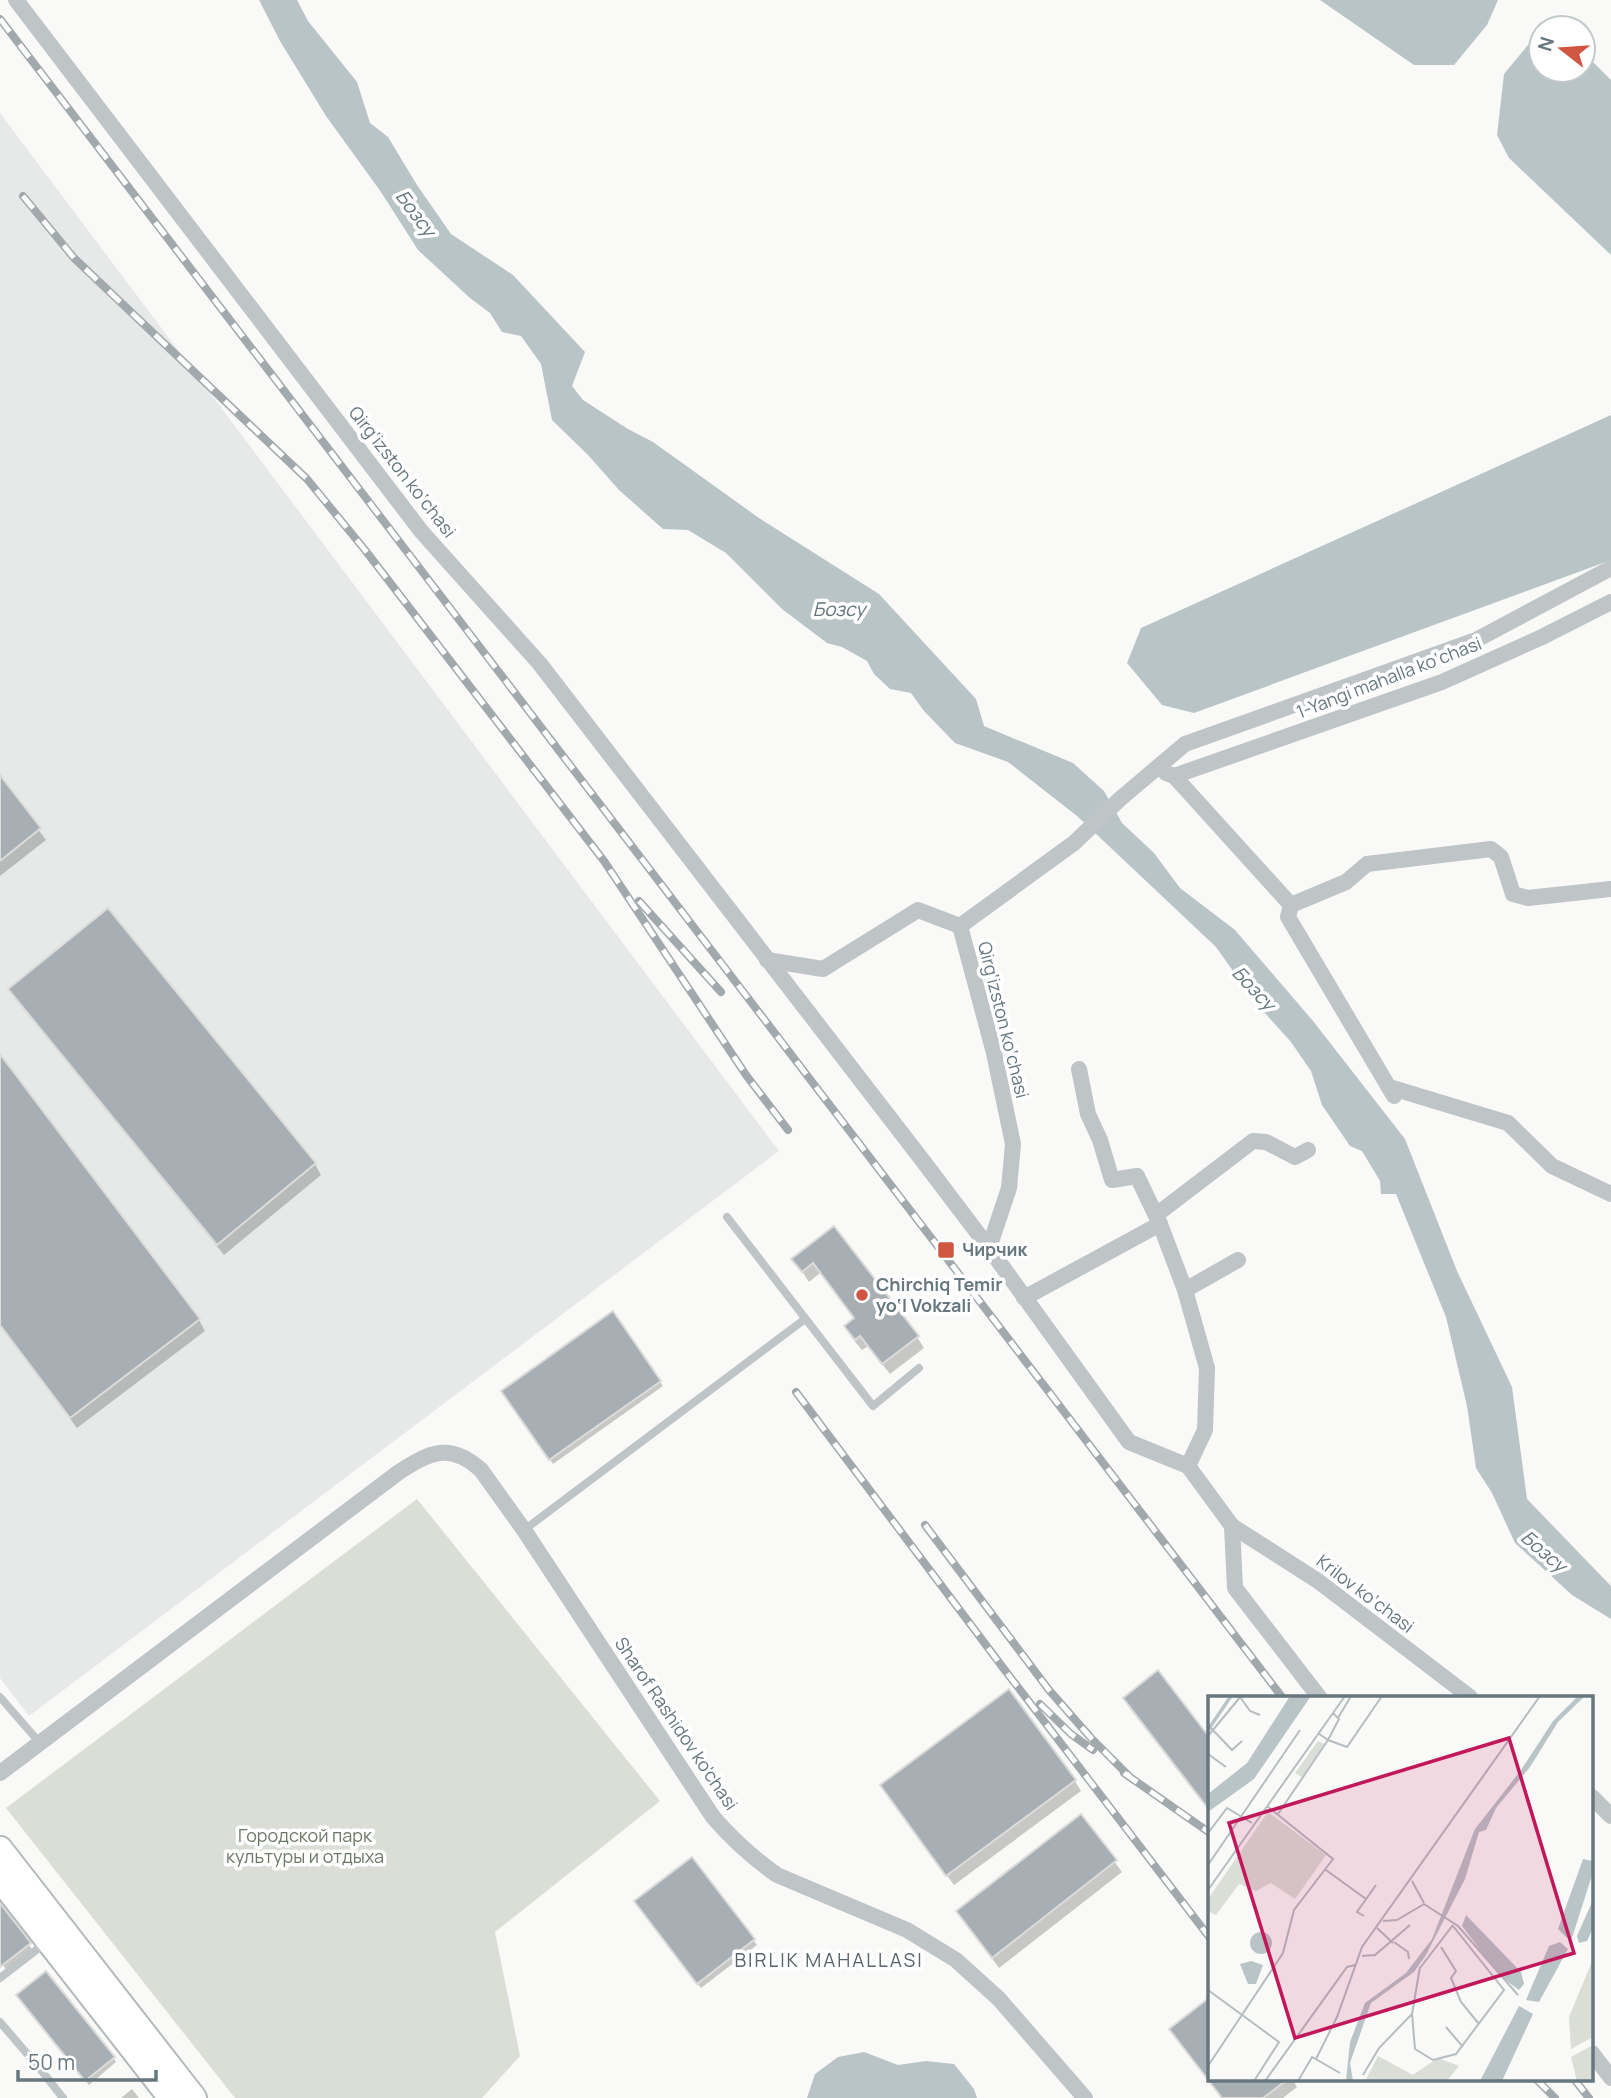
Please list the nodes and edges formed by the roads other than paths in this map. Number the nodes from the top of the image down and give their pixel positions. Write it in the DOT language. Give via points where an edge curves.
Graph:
graph roads {
  1 [pos="16,0"];
  2 [pos="1611,568"];
  3 [pos="1611,602"];
  4 [pos="1154,769"];
  5 [pos="1174,776"];
  6 [pos="1611,889"];
  7 [pos="1291,905"];
  8 [pos="960,926"];
  9 [pos="768,960"];
  10 [pos="1079,1069"];
  11 [pos="1308,1150"];
  12 [pos="1611,1194"];
  13 [pos="727,1217"];
  14 [pos="1158,1219"];
  15 [pos="989,1248"];
  16 [pos="1238,1261"];
  17 [pos="1185,1290"];
  18 [pos="1024,1298"];
  19 [pos="805,1319"];
  20 [pos="919,1368"];
  21 [pos="1188,1466"];
  22 [pos="1232,1526"];
  23 [pos="524,1530"];
  24 [pos="1318,1696"];
  25 [pos="1469,1696"];
  26 [pos="0,1697"];
  27 [pos="40,1743"];
  28 [pos="0,1773"];
  29 [pos="1594,1799"];
  30 [pos="1611,1816"];
  31 [pos="0,1849"];
  32 [pos="0,1879"];
  33 [pos="48,1941"];
  34 [pos="0,1978"];
  35 [pos="0,2022"];
  36 [pos="1594,2056"];
  37 [pos="1611,2078"];
  38 [pos="63,2098"];
  39 [pos="171,2098"];
  40 [pos="194,2098"];
  41 [pos="1085,2098"];
  1 -- 9 [label="street, Qirg‘izston ko‘chasi" via="421,531 540,664"];
  2 -- 4 [label="street" via="1476,640 1185,744"];
  3 -- 5 [label="street, 1-Yangi mahalla ko‘chasi" via="1442,682"];
  4 -- 5 [label="street"];
  4 -- 8 [label="street" via="1074,843"];
  5 -- 7 [label="street"];
  6 -- 7 [label="street" via="1528,898 1513,894 1502,858 1491,849 1367,864 1346,882"];
  7 -- 12 [label="street" via="1288,917 1391,1091 1508,1123 1552,1166"];
  8 -- 9 [label="street, Qirg‘izston ko‘chasi" via="918,910 823,969"];
  8 -- 15 [label="street, Qirg‘izston ko‘chasi" via="1013,1144 1009,1188"];
  9 -- 15 [label="street, Qirg‘izston ko‘chasi"];
  10 -- 14 [label="street" via="1088,1114 1112,1180 1137,1176"];
  11 -- 14 [label="street" via="1295,1157 1266,1142 1253,1141"];
  13 -- 19 [label="lane"];
  14 -- 17 [label="street"];
  14 -- 18 [label="street"];
  15 -- 18 [label="street, Qirg‘izston ko‘chasi"];
  16 -- 17 [label="street"];
  17 -- 21 [label="street" via="1207,1368 1205,1430"];
  18 -- 21 [label="street, Qirg‘izston ko‘chasi" via="1129,1442"];
  19 -- 20 [label="lane" via="873,1406"];
  19 -- 23 [label="lane"];
  21 -- 22 [label="street"];
  22 -- 24 [label="street" via="1235,1588"];
  22 -- 25 [label="street, Krilov ko‘chasi" via="1318,1581"];
  23 -- 27 [label="street, Sharof Rashidov ko'chasi" via="481,1470 464,1457 444,1452 419,1459"];
  23 -- 41 [label="street, Sharof Rashidov ko'chasi" via="727,1833 777,1875 907,1930 956,1960 999,1999"];
  26 -- 27 [label="lane"];
  27 -- 28 [label="street"];
  29 -- 30 [label="street"];
  31 -- 40 [label="main road"];
  32 -- 33 [label="main road"];
  33 -- 34 [label="lane"];
  33 -- 39 [label="main road"];
  35 -- 38 [label="lane"];
  36 -- 37 [label="street"];
}
